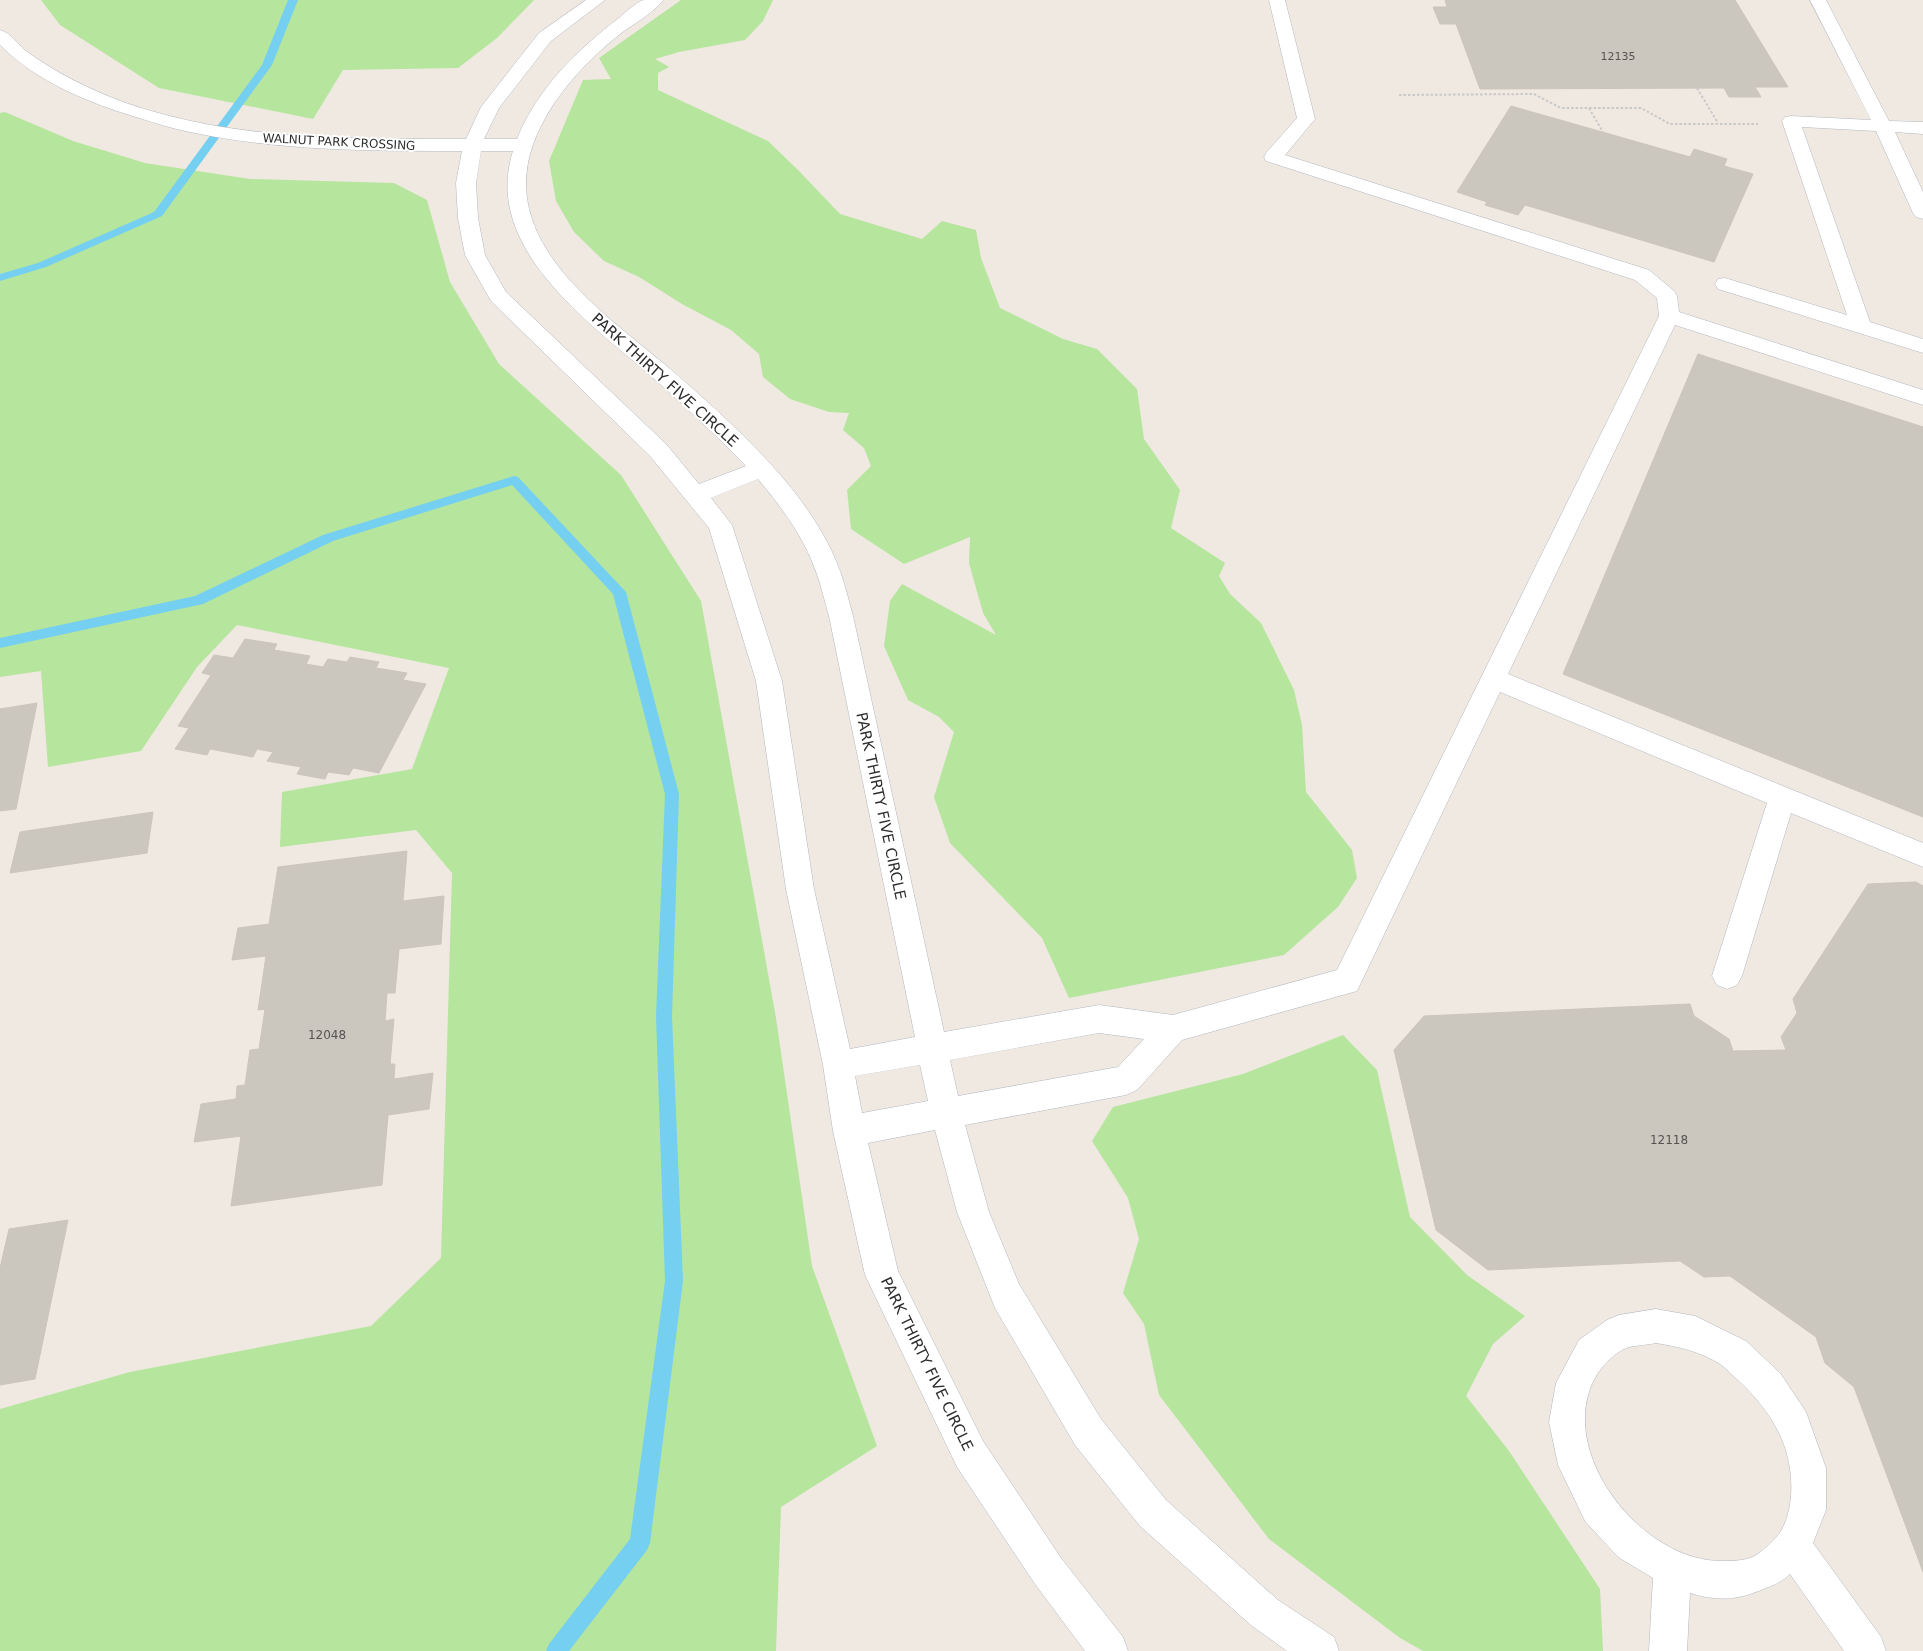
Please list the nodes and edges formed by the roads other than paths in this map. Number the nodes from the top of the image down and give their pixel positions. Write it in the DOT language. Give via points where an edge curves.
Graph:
graph roads {
  1 [pos="597,0"];
  2 [pos="654,0"];
  3 [pos="1277,0"];
  4 [pos="1818,0"];
  5 [pos="0,35"];
  6 [pos="1883,126"];
  7 [pos="1923,128"];
  8 [pos="524,145"];
  9 [pos="472,146"];
  10 [pos="1923,212"];
  11 [pos="1725,284"];
  12 [pos="1669,316"];
  13 [pos="1861,326"];
  14 [pos="1923,346"];
  15 [pos="1923,398"];
  16 [pos="761,468"];
  17 [pos="695,495"];
  18 [pos="1494,679"];
  19 [pos="1782,797"];
  20 [pos="1923,855"];
  21 [pos="1727,976"];
  22 [pos="1173,1029"];
  23 [pos="931,1049"];
  24 [pos="838,1066"];
  25 [pos="946,1114"];
  26 [pos="849,1131"];
  27 [pos="1793,1546"];
  28 [pos="1672,1570"];
  29 [pos="1109,1651"];
  30 [pos="1320,1651"];
  31 [pos="1668,1651"];
  32 [pos="1867,1651"];
  1 -- 9 [label="street, PARK THIRTY FIVE CIRCLE" via="545,37 490,107"];
  2 -- 8 [label="street, PARK THIRTY FIVE CIRCLE" via="614,28 561,82 539,113"];
  3 -- 12 [label="street" via="1306,119 1273,157 1642,275 1667,296"];
  4 -- 6 [label="street"];
  5 -- 9 [label="street, WALNUT PARK CROSSING" via="19,54 69,86 118,106 191,127 277,140"];
  6 -- 7 [label="street"];
  6 -- 10 [label="street"];
  6 -- 13 [label="street" via="1791,120"];
  8 -- 9 [label="street, WALNUT PARK CROSSING"];
  8 -- 16 [label="street, PARK THIRTY FIVE CIRCLE" via="516,181 519,208 531,243 554,275"];
  9 -- 17 [label="street, PARK THIRTY FIVE CIRCLE" via="466,183 468,218 475,255 498,296 658,450"];
  11 -- 13 [label="street"];
  12 -- 15 [label="street"];
  12 -- 18 [label="street"];
  13 -- 14 [label="street"];
  16 -- 17 [label="street"];
  16 -- 23 [label="street, PARK THIRTY FIVE CIRCLE" via="798,515 822,557 841,616"];
  17 -- 24 [label="street, PARK THIRTY FIVE CIRCLE" via="720,525 769,681 800,889"];
  18 -- 19 [label="street"];
  18 -- 22 [label="street" via="1347,981"];
  19 -- 20 [label="street"];
  19 -- 21 [label="street"];
  22 -- 23 [label="street" via="1100,1019"];
  22 -- 25 [label="street" via="1126,1080"];
  23 -- 24 [label="street"];
  23 -- 25 [label="street, PARK THIRTY FIVE CIRCLE"];
  24 -- 26 [label="street, PARK THIRTY FIVE CIRCLE"];
  25 -- 26 [label="street"];
  25 -- 30 [label="street, PARK THIRTY FIVE CIRCLE" via="973,1212 1007,1296 1088,1432 1153,1513 1264,1613"];
  26 -- 29 [label="street, PARK THIRTY FIVE CIRCLE" via="882,1275 970,1454 1048,1571"];
  27 -- 28 [label="street" via="1771,1567 1742,1578 1708,1580"];
  27 -- 28 [label="street" via="1808,1510 1808,1468 1794,1424 1768,1385 1734,1353 1695,1333 1656,1326 1619,1332 1591,1352 1573,1383 1567,1422 1576,1465 1598,1508 1618,1530 1631,1544"];
  27 -- 32 [label="street"];
  28 -- 31 [label="street"];
}
